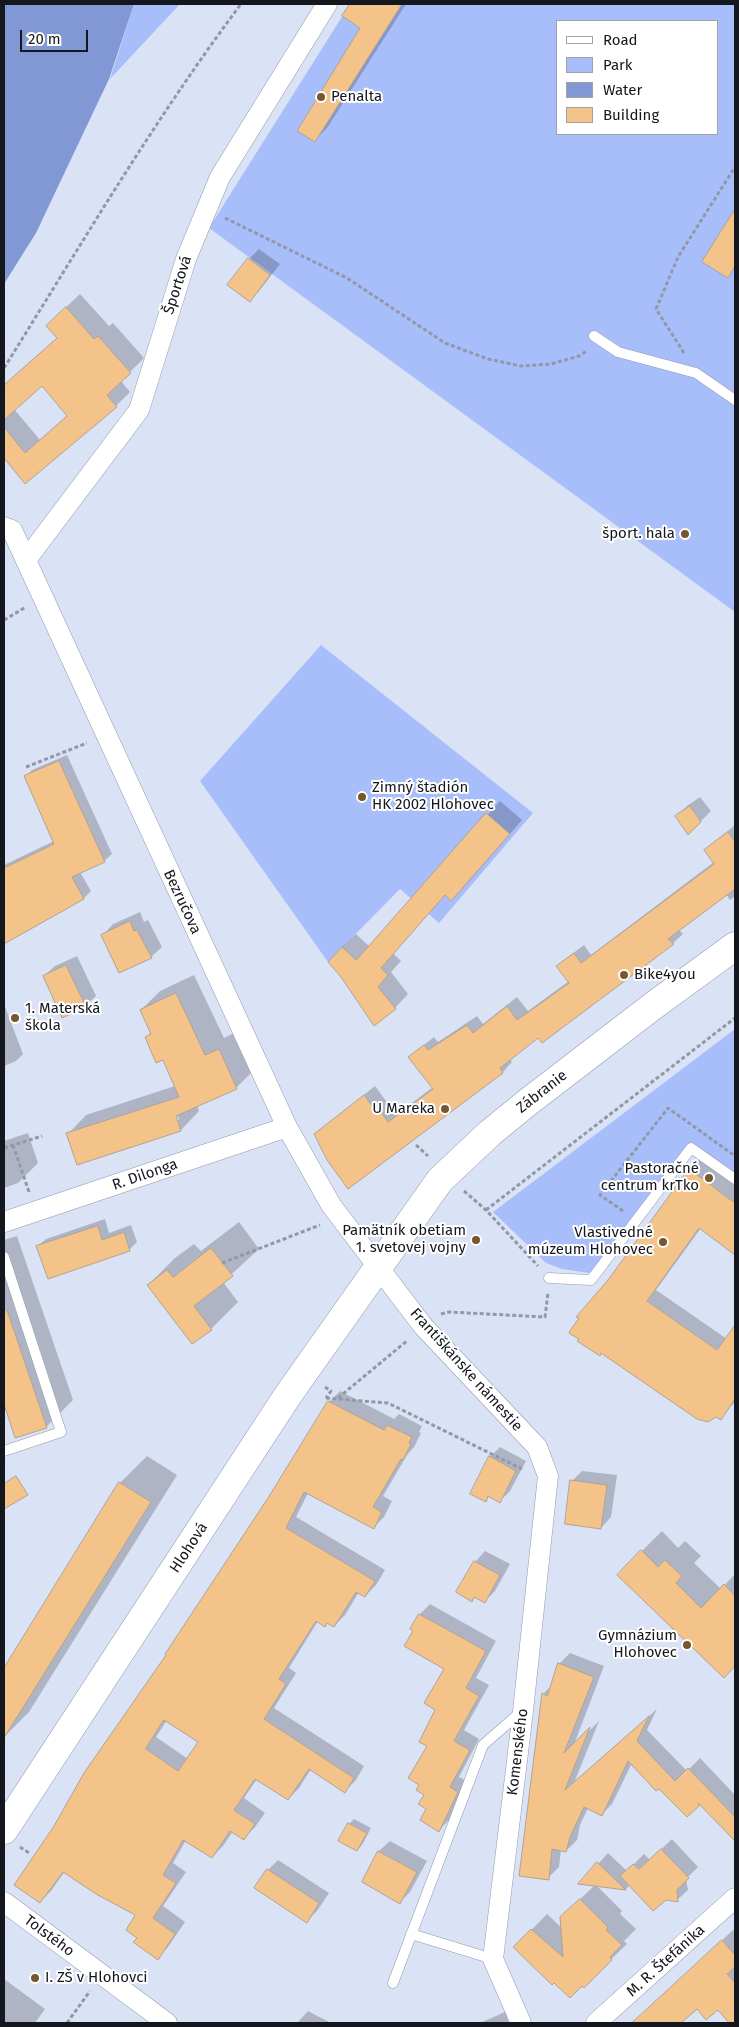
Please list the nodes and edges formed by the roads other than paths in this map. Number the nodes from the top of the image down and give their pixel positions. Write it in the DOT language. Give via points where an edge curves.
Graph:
graph roads {
  1 [pos="327,4"];
  2 [pos="598,339"];
  3 [pos="735,400"];
  4 [pos="4,527"];
  5 [pos="26,560"];
  6 [pos="735,946"];
  7 [pos="287,1127"];
  8 [pos="735,1179"];
  9 [pos="4,1222"];
  10 [pos="4,1257"];
  11 [pos="378,1268"];
  12 [pos="549,1278"];
  13 [pos="4,1451"];
  14 [pos="548,1476"];
  15 [pos="523,1711"];
  16 [pos="4,1830"];
  17 [pos="735,1898"];
  18 [pos="4,1902"];
  19 [pos="412,1934"];
  20 [pos="494,1959"];
  21 [pos="393,1983"];
  22 [pos="167,2023"];
  23 [pos="521,2023"];
  24 [pos="596,2023"];
  1 -- 5 [label="street, Športová" via="220,176 186,259 139,410"];
  2 -- 3 [label="lane" via="618,352 696,372"];
  4 -- 5 [label="street, Bezručova" via="12,530"];
  5 -- 7 [label="street, Bezručova"];
  6 -- 11 [label="main road, Zábranie" via="490,1133 440,1180"];
  7 -- 9 [label="street, R. Dilonga"];
  7 -- 11 [label="street, Bezručova" via="331,1205"];
  8 -- 12 [label="lane" via="691,1148 592,1280"];
  10 -- 13 [label="lane" via="61,1432"];
  11 -- 14 [label="street, Františkánske námestie" via="423,1326 537,1447"];
  11 -- 16 [label="main road, Hlohová" via="288,1395"];
  14 -- 15 [label="street, Komenského"];
  15 -- 19 [label="lane" via="483,1745"];
  15 -- 20 [label="street, Komenského"];
  17 -- 24 [label="street, M. R. Štefánika"];
  18 -- 22 [label="street, Tolstého"];
  19 -- 20 [label="lane"];
  19 -- 21 [label="lane"];
  20 -- 23 [label="street, Komenského"];
}
